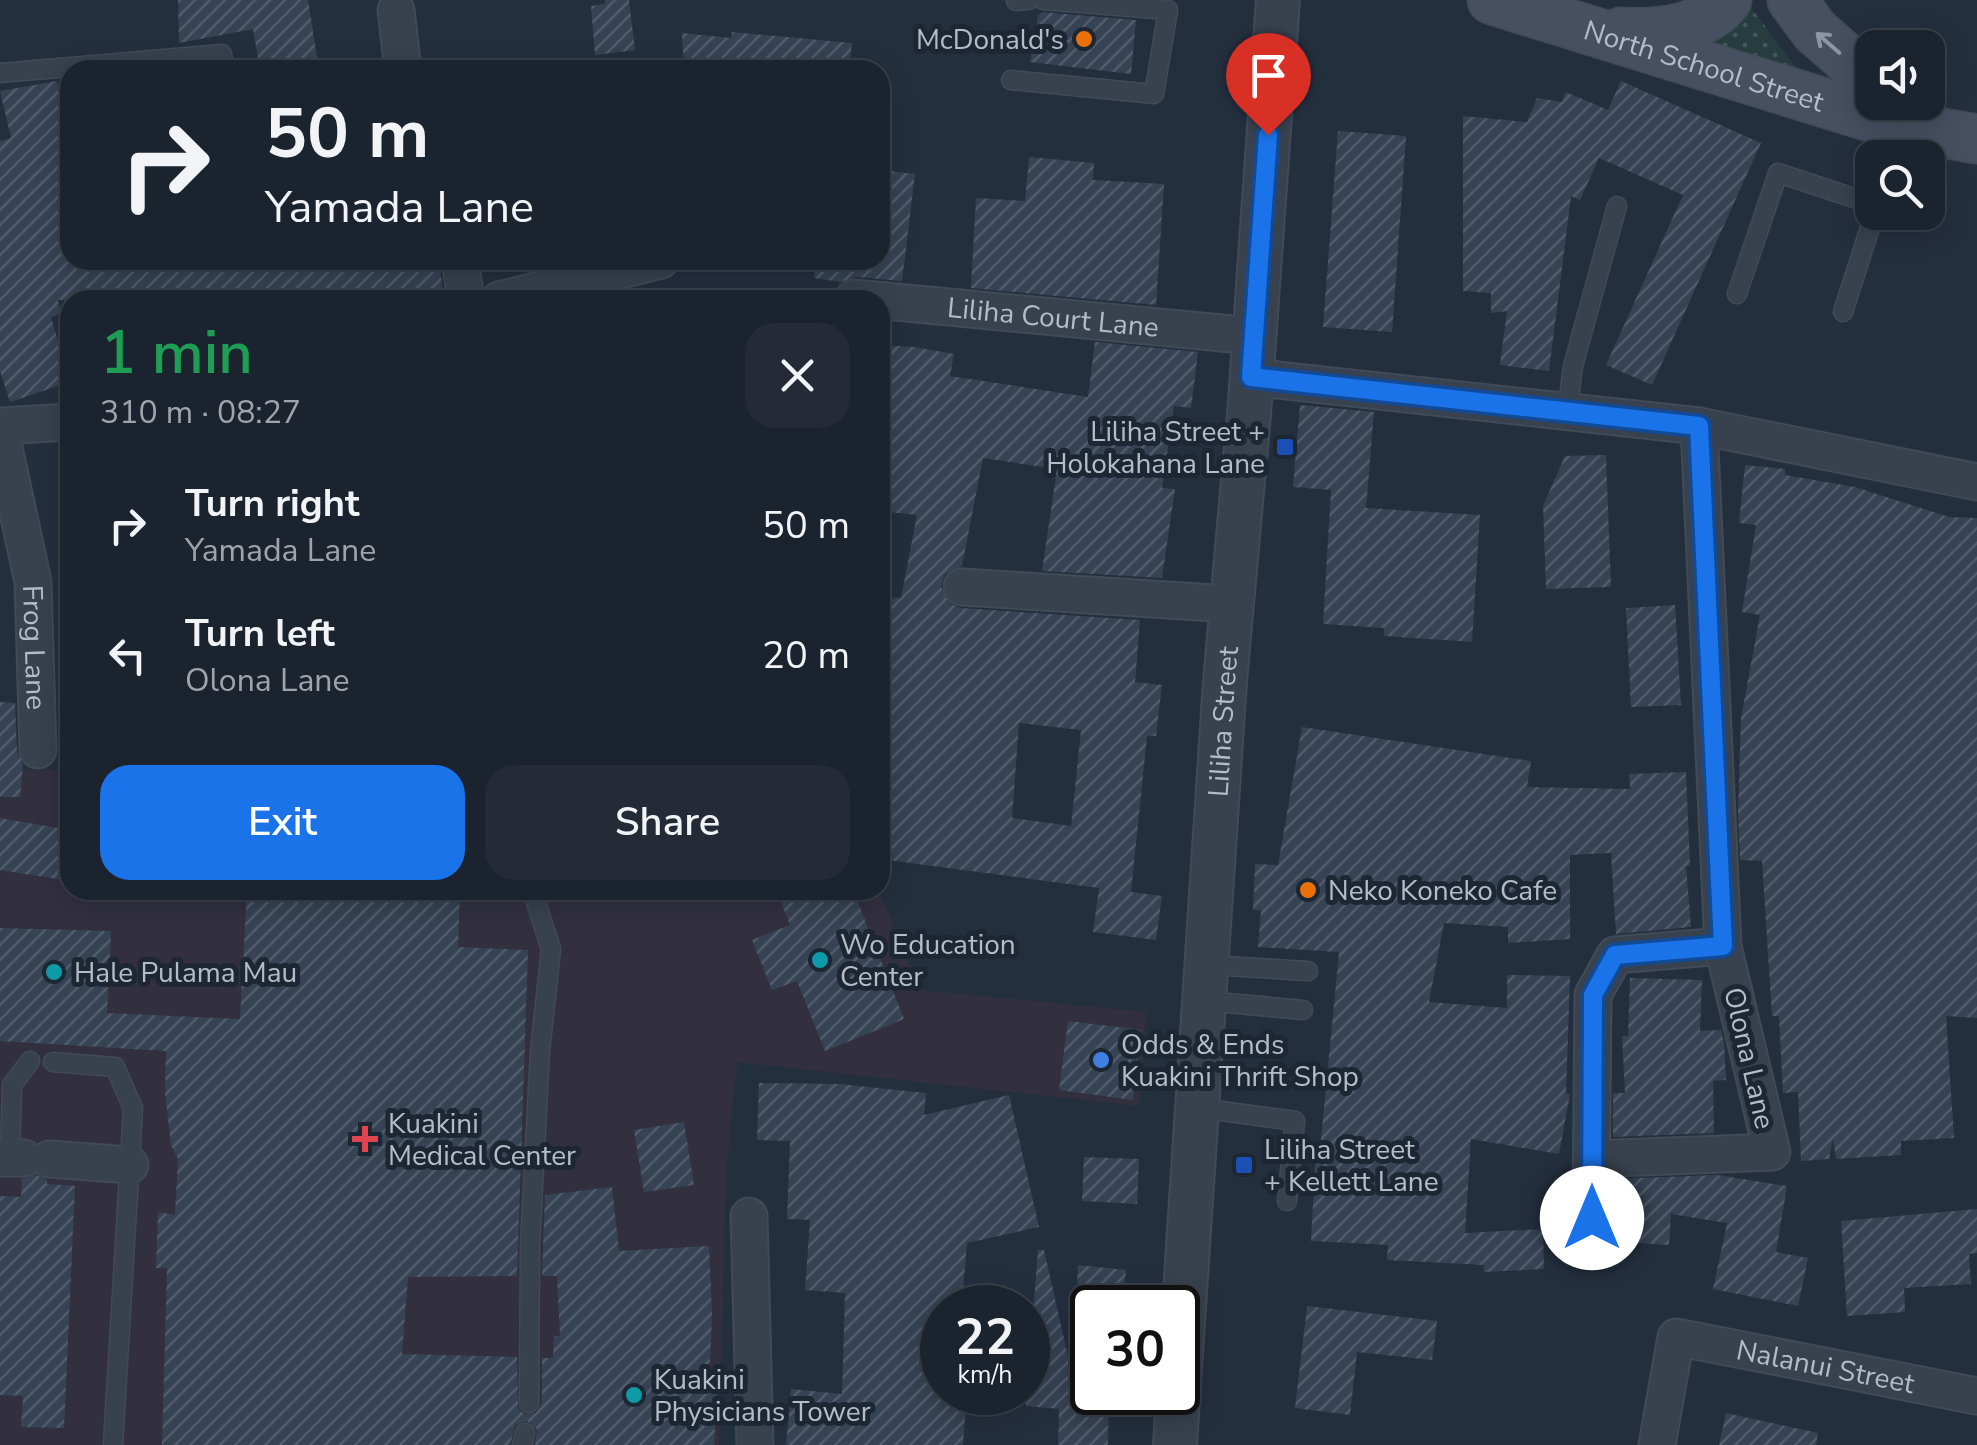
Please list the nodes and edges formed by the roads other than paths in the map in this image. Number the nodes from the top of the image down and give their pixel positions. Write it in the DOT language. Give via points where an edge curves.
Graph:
graph roads {
  1 [pos="1028,0"];
  2 [pos="1043,0"];
  3 [pos="1278,0"];
  4 [pos="1492,0"];
  5 [pos="1727,0"];
  6 [pos="1792,0"];
  7 [pos="1016,1"];
  8 [pos="396,10"];
  9 [pos="1588,30"];
  10 [pos="152,60"];
  11 [pos="223,60"];
  12 [pos="402,60"];
  13 [pos="1855,67"];
  14 [pos="60,68"];
  15 [pos="0,73"];
  16 [pos="1011,80"];
  17 [pos="1977,120"];
  18 [pos="1904,127"];
  19 [pos="1977,139"];
  20 [pos="1855,198"];
  21 [pos="1617,206"];
  22 [pos="1870,230"];
  23 [pos="620,270"];
  24 [pos="540,290"];
  25 [pos="1737,294"];
  26 [pos="890,303"];
  27 [pos="1843,312"];
  28 [pos="1252,357"];
  29 [pos="1567,414"];
  30 [pos="60,423"];
  31 [pos="1699,426"];
  32 [pos="0,428"];
  33 [pos="1977,482"];
  34 [pos="962,587"];
  35 [pos="1232,604"];
  36 [pos="38,750"];
  37 [pos="535,900"];
  38 [pos="1723,946"];
  39 [pos="1308,971"];
  40 [pos="1207,983"];
  41 [pos="1303,1010"];
  42 [pos="30,1061"];
  43 [pos="54,1062"];
  44 [pos="1199,1108"];
  45 [pos="21,1158"];
  46 [pos="1592,1159"];
  47 [pos="130,1165"];
  48 [pos="1286,1200"];
  49 [pos="749,1216"];
  50 [pos="1592,1218"];
  51 [pos="1977,1396"];
  52 [pos="529,1403"];
  53 [pos="113,1445"];
  54 [pos="755,1445"];
  55 [pos="1175,1445"];
  56 [pos="1658,1445"];
  1 -- 7 [label="lane"];
  2 -- 16 [label="lane" via="1168,10 1154,94"];
  3 -- 28 [label="street, Liliha Street"];
  4 -- 9 [label="main road, North School Street"];
  5 -- 9 [label="main road" via="1672,31"];
  13 -- 6 [label="main road, North School Street, one-way"];
  8 -- 12 [label="street"];
  9 -- 18 [label="main road, North School Street"];
  10 -- 11 [label="lane" via="222,54"];
  14 -- 15 [label="lane"];
  17 -- 18 [label="main road, North School Street"];
  18 -- 19 [label="main road, North School Street"];
  20 -- 25 [label="lane" via="1778,173"];
  21 -- 29 [label="lane" via="1573,366"];
  22 -- 27 [label="lane"];
  23 -- 24 [label="street"];
  26 -- 28 [label="street, Liliha Court Lane"];
  28 -- 29 [label="street, Liliha Court Lane"];
  28 -- 35 [label="street, Liliha Street"];
  29 -- 31 [label="street, Liliha Court Lane"];
  30 -- 32 [label="street"];
  31 -- 33 [label="street, Liliha Court Lane"];
  31 -- 38 [label="street, Olona Lane"];
  32 -- 36 [label="street, Frog Lane" via="33,582"];
  34 -- 35 [label="street"];
  35 -- 40 [label="street, Liliha Street"];
  37 -- 52 [label="lane" via="551,950 530,1245"];
  38 -- 46 [label="street" via="1615,955 1593,995"];
  38 -- 46 [label="street, Olona Lane" via="1772,1152"];
  39 -- 40 [label="lane"];
  40 -- 41 [label="lane"];
  40 -- 44 [label="street, Liliha Street"];
  42 -- 45 [label="lane" via="12,1086"];
  43 -- 47 [label="lane" via="115,1067 133,1108"];
  44 -- 48 [label="lane" via="1295,1121"];
  44 -- 55 [label="street, Liliha Street"];
  45 -- 47 [label="street"];
  46 -- 50 [label="street"];
  47 -- 53 [label="lane"];
  49 -- 54 [label="street"];
  51 -- 56 [label="street, Nalanui Street" via="1676,1337"];
}
